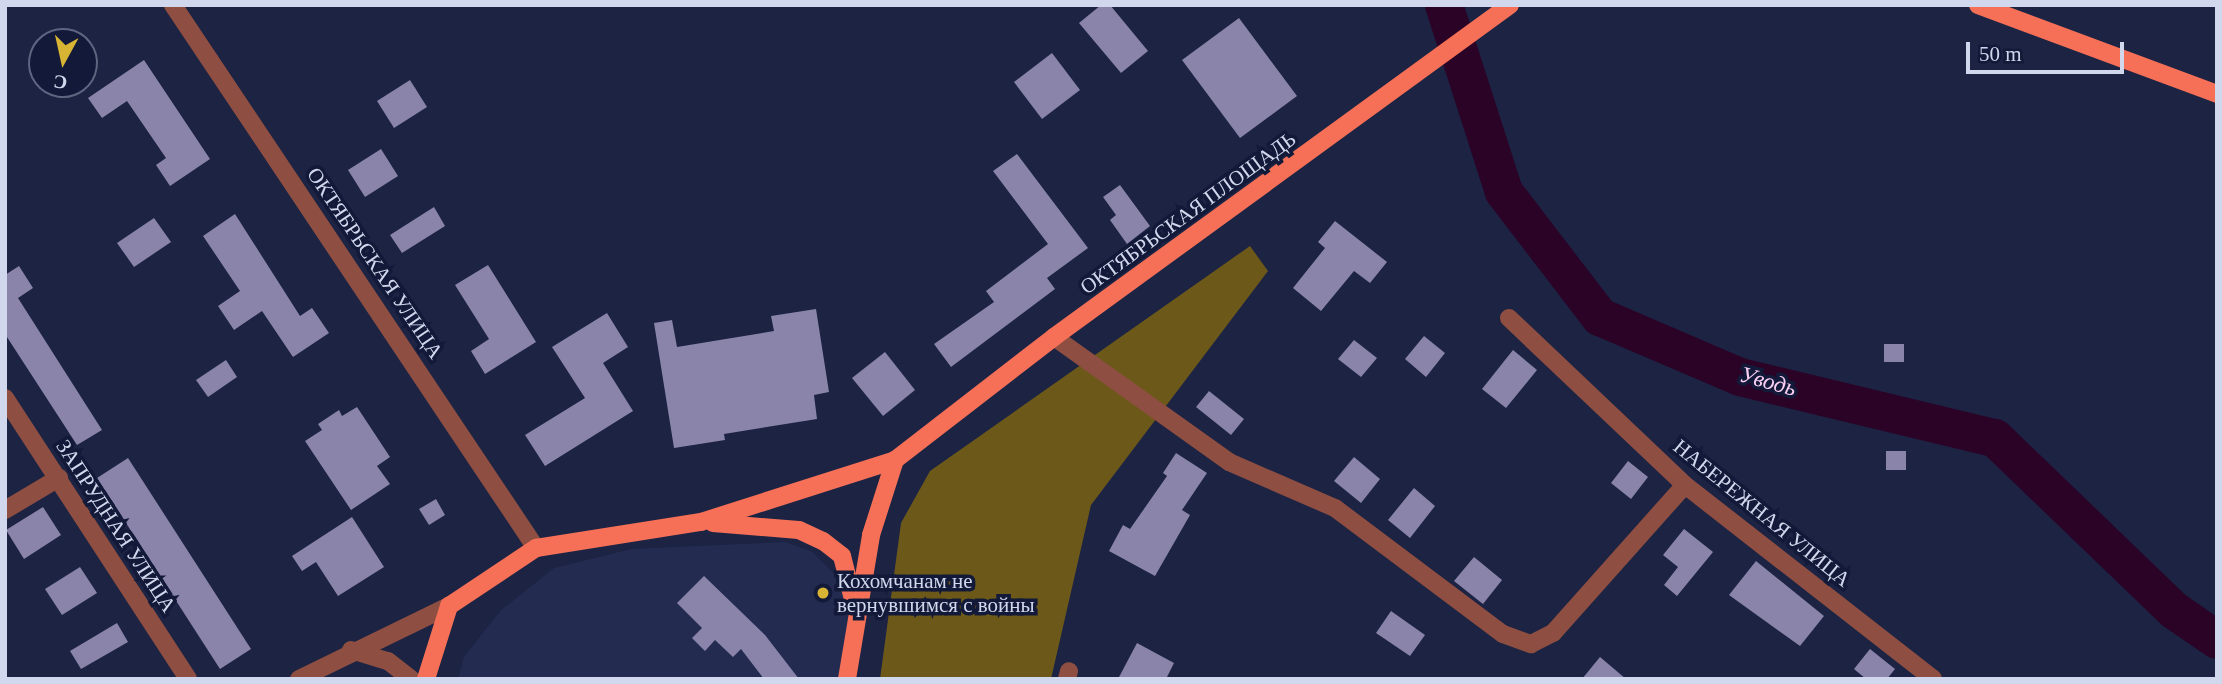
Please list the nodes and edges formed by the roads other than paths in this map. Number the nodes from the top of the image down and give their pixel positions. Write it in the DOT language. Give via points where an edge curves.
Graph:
graph roads {
  1 [pos="173,5"];
  2 [pos="1978,5"];
  3 [pos="1508,6"];
  4 [pos="2217,94"];
  5 [pos="1509,318"];
  6 [pos="1054,337"];
  7 [pos="5,398"];
  8 [pos="895,460"];
  9 [pos="59,478"];
  10 [pos="1685,485"];
  11 [pos="5,510"];
  12 [pos="701,522"];
  13 [pos="536,548"];
  14 [pos="449,606"];
  15 [pos="856,620"];
  16 [pos="351,650"];
  17 [pos="188,679"];
  18 [pos="299,679"];
  19 [pos="411,679"];
  20 [pos="426,679"];
  21 [pos="847,679"];
  22 [pos="1933,679"];
  1 -- 13 [label="street, ОКТЯБРЬСКАЯ УЛИЦА"];
  2 -- 4 [label="main road"];
  3 -- 6 [label="main road, ОКТЯБРЬСКАЯ ПЛОЩАДЬ"];
  5 -- 10 [label="street, НАБЕРЕЖНАЯ УЛИЦА"];
  6 -- 8 [label="main road, ОКТЯБРЬСКАЯ ПЛОЩАДЬ"];
  6 -- 10 [label="street" via="1229,463 1335,508 1503,634 1531,644 1553,633"];
  7 -- 9 [label="street, ЗАПРУДНАЯ УЛИЦА"];
  8 -- 12 [label="main road"];
  8 -- 15 [label="main road" via="879,503"];
  9 -- 11 [label="street"];
  9 -- 17 [label="street, ЗАПРУДНАЯ УЛИЦА"];
  10 -- 22 [label="street, НАБЕРЕЖНАЯ УЛИЦА"];
  12 -- 13 [label="main road"];
  12 -- 15 [label="main road" via="799,530 823,541 842,556 853,587"];
  13 -- 14 [label="main road"];
  14 -- 16 [label="street"];
  14 -- 20 [label="main road"];
  15 -- 21 [label="main road"];
  16 -- 18 [label="street"];
  16 -- 19 [label="street" via="388,661"];
}
